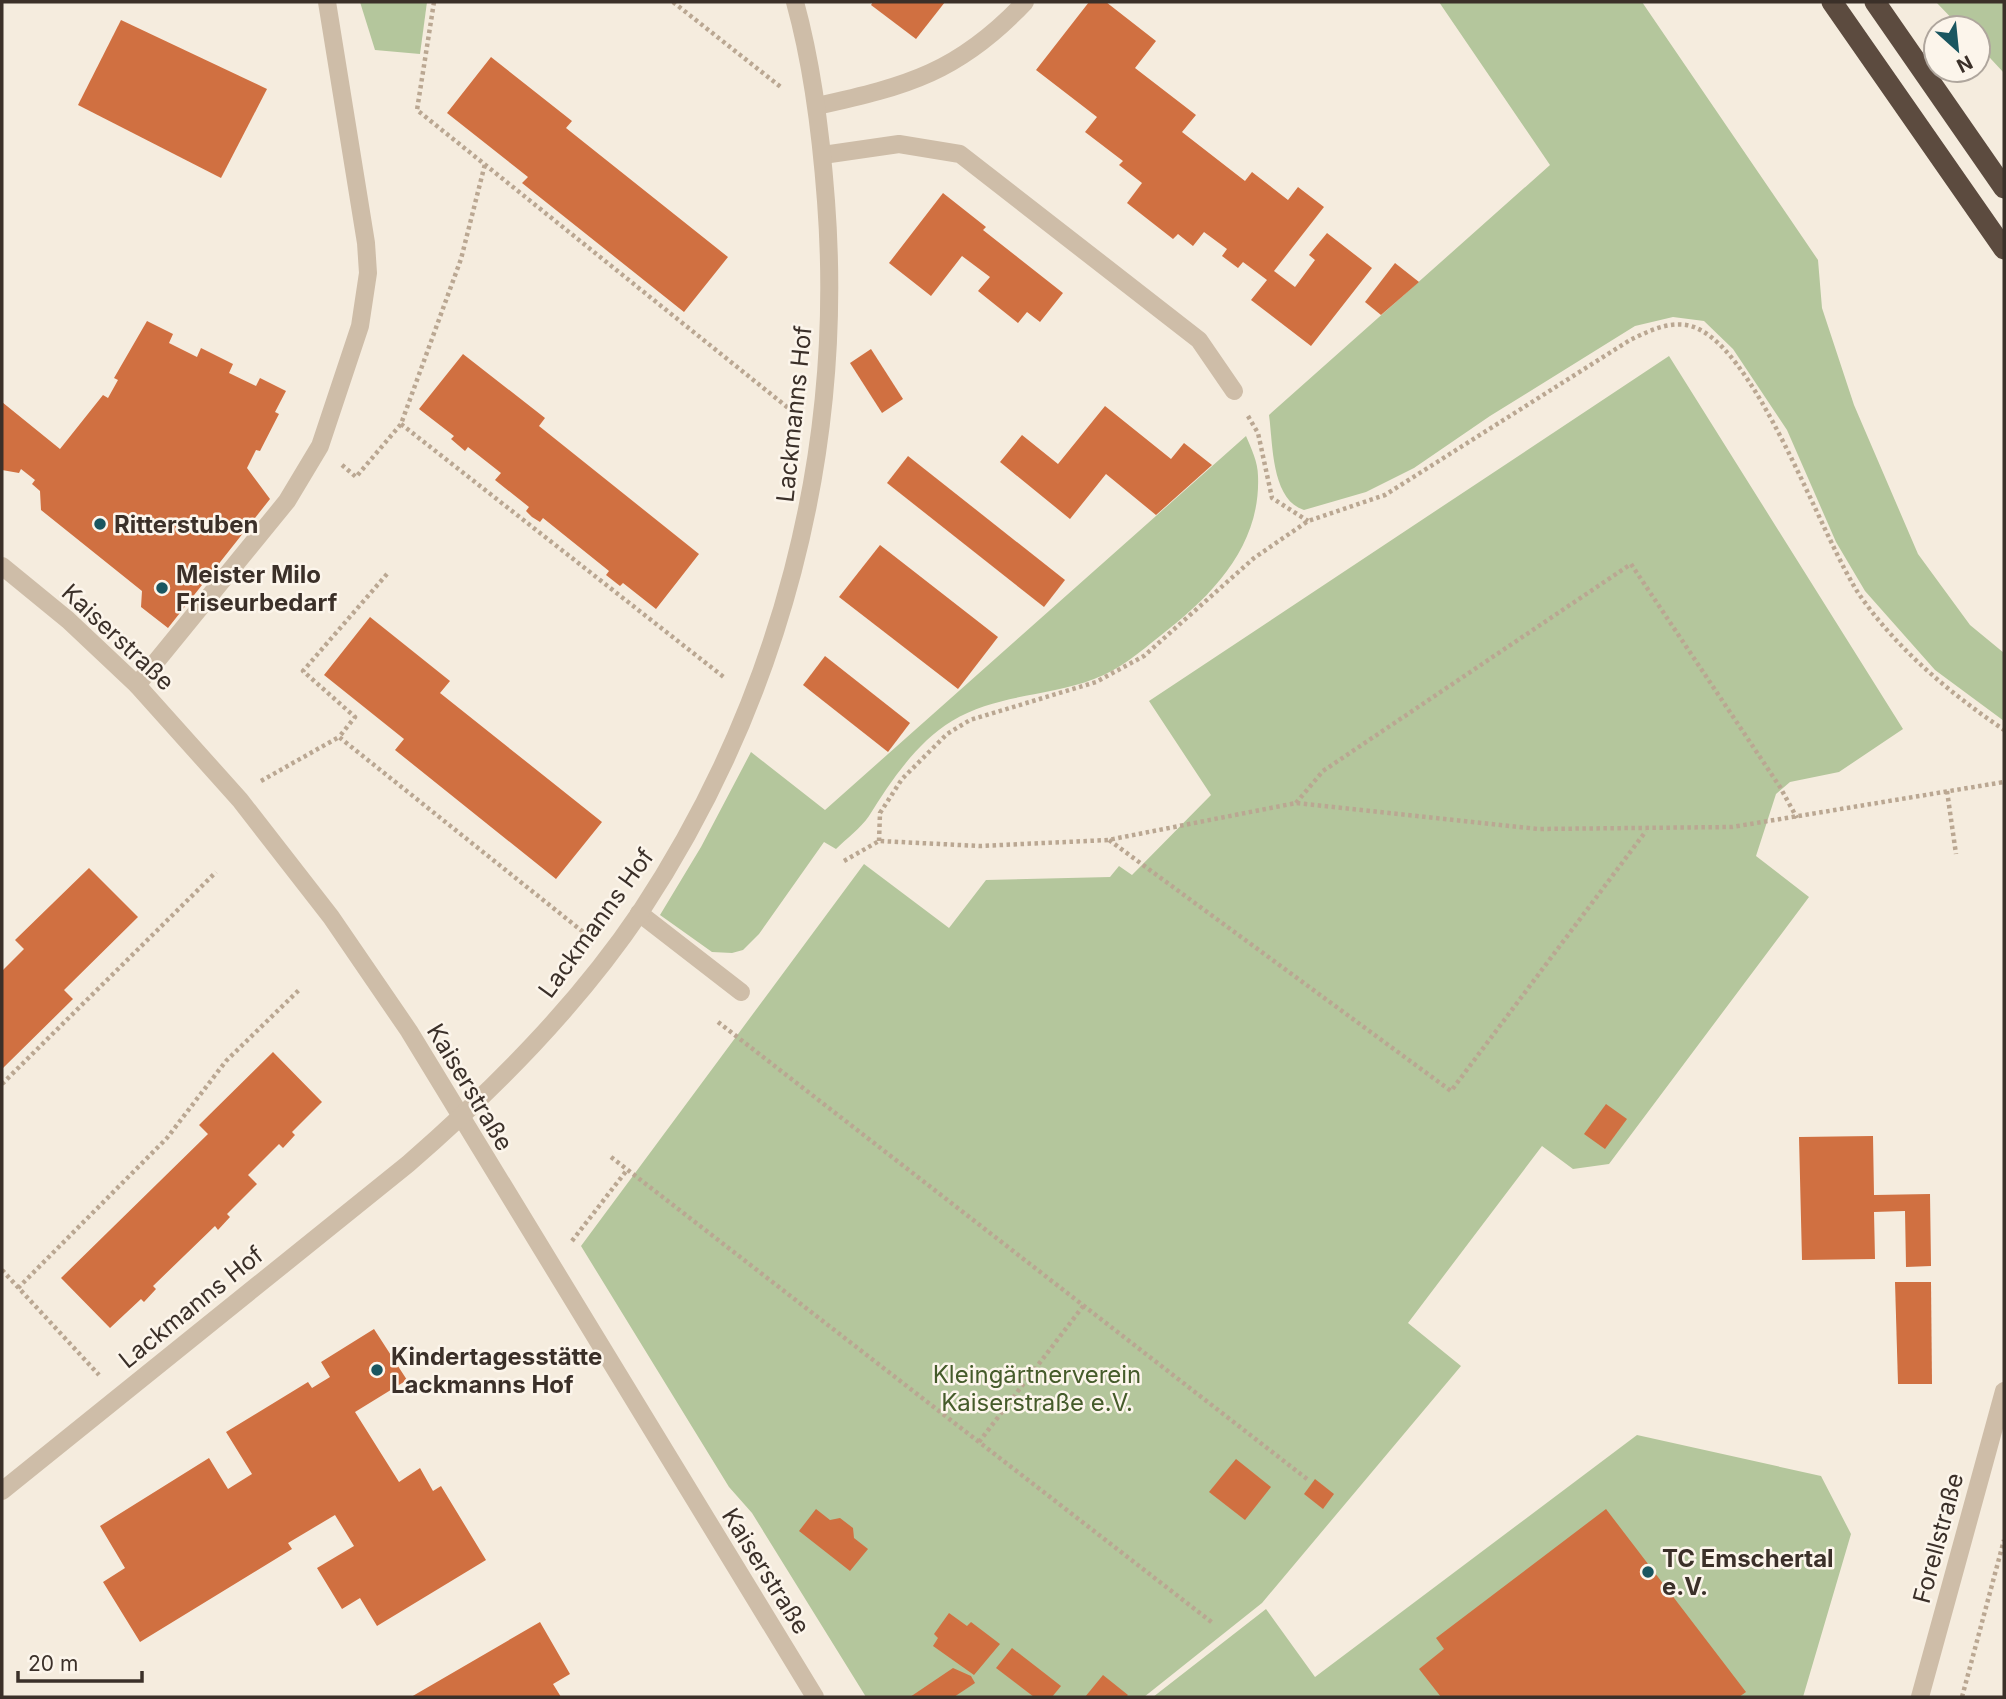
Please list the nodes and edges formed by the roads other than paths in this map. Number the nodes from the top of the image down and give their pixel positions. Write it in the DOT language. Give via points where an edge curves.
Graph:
graph roads {
  1 [pos="327,2"];
  2 [pos="794,2"];
  3 [pos="1025,2"];
  4 [pos="1832,2"];
  5 [pos="1875,2"];
  6 [pos="817,106"];
  7 [pos="823,155"];
  8 [pos="2004,188"];
  9 [pos="2004,248"];
  10 [pos="1234,391"];
  11 [pos="2,566"];
  12 [pos="137,685"];
  13 [pos="639,913"];
  14 [pos="741,992"];
  15 [pos="460,1119"];
  16 [pos="2004,1391"];
  17 [pos="2,1491"];
  18 [pos="815,1697"];
  19 [pos="1920,1697"];
  1 -- 12 [label="street" via="366,243 368,273 360,326 320,446 287,501"];
  2 -- 6 [label="street, Lackmanns Hof"];
  3 -- 6 [label="street" via="964,57 915,80"];
  4 -- 9 [label="highway"];
  5 -- 8 [label="highway"];
  6 -- 7 [label="street, Lackmanns Hof"];
  7 -- 10 [label="street" via="899,144 960,154 1199,340"];
  7 -- 13 [label="street, Lackmanns Hof" via="831,283 821,434 800,550 755,692 705,802"];
  11 -- 12 [label="street, Kaiserstraße"];
  12 -- 15 [label="street, Kaiserstraße" via="240,800 331,917 409,1031"];
  13 -- 14 [label="street"];
  13 -- 15 [label="street, Lackmanns Hof" via="542,1035"];
  15 -- 17 [label="street, Lackmanns Hof"];
  15 -- 18 [label="street, Kaiserstraße"];
  16 -- 19 [label="street, Forellstraße"];
}
